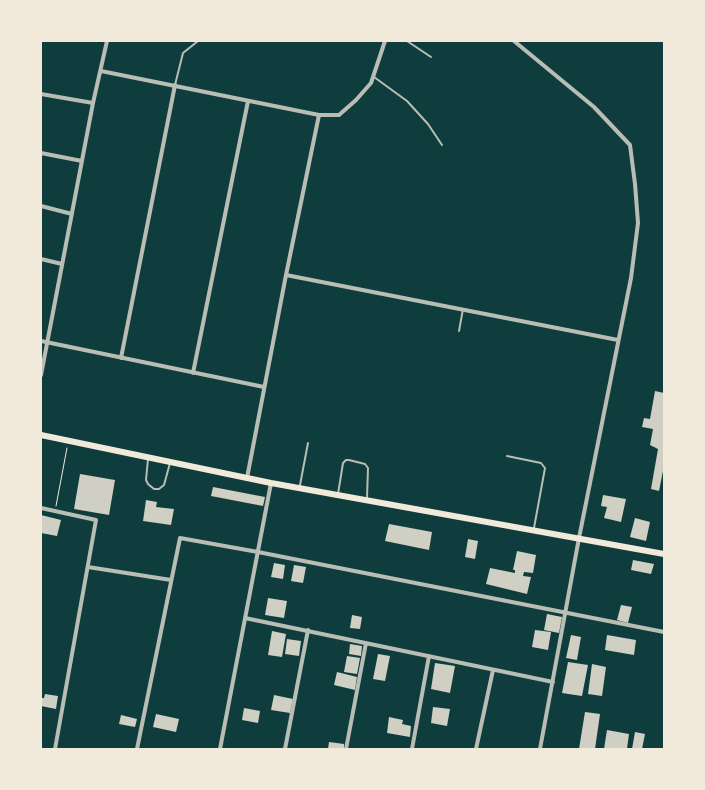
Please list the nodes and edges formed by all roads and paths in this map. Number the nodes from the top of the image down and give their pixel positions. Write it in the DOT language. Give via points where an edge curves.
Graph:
graph roads {
  1 [pos="107,41"];
  2 [pos="198,41"];
  3 [pos="385,41"];
  4 [pos="407,41"];
  5 [pos="514,41"];
  6 [pos="430,57"];
  7 [pos="101,71"];
  8 [pos="374,77"];
  9 [pos="175,85"];
  10 [pos="41,94"];
  11 [pos="248,101"];
  12 [pos="93,103"];
  13 [pos="319,115"];
  14 [pos="442,145"];
  15 [pos="41,153"];
  16 [pos="82,161"];
  17 [pos="41,206"];
  18 [pos="72,214"];
  19 [pos="41,259"];
  20 [pos="62,264"];
  21 [pos="286,275"];
  22 [pos="464,310"];
  23 [pos="459,331"];
  24 [pos="41,340"];
  25 [pos="618,340"];
  26 [pos="48,342"];
  27 [pos="120,358"];
  28 [pos="193,373"];
  29 [pos="41,375"];
  30 [pos="264,387"];
  31 [pos="41,435"];
  32 [pos="68,441"];
  33 [pos="308,443"];
  34 [pos="508,456"];
  35 [pos="148,457"];
  36 [pos="171,462"];
  37 [pos="247,478"];
  38 [pos="271,483"];
  39 [pos="299,488"];
  40 [pos="338,495"];
  41 [pos="367,500"];
  42 [pos="41,508"];
  43 [pos="54,511"];
  44 [pos="534,530"];
  45 [pos="579,538"];
  46 [pos="258,552"];
  47 [pos="664,554"];
  48 [pos="88,567"];
  49 [pos="171,580"];
  50 [pos="566,613"];
  51 [pos="245,618"];
  52 [pos="308,630"];
  53 [pos="664,632"];
  54 [pos="366,642"];
  55 [pos="429,656"];
  56 [pos="493,670"];
  57 [pos="553,682"];
  58 [pos="56,749"];
  59 [pos="137,749"];
  60 [pos="220,749"];
  61 [pos="285,749"];
  62 [pos="346,749"];
  63 [pos="412,749"];
  64 [pos="476,749"];
  65 [pos="540,749"];
  1 -- 7 [label="street"];
  2 -- 9 [label="lane" via="183,53"];
  3 -- 8 [label="street"];
  4 -- 6 [label="lane"];
  5 -- 25 [label="street" via="594,107 630,146 638,223"];
  7 -- 9 [label="street"];
  7 -- 12 [label="street"];
  8 -- 13 [label="street" via="339,115"];
  8 -- 14 [label="lane" via="407,101"];
  9 -- 11 [label="street"];
  9 -- 27 [label="street"];
  10 -- 12 [label="street"];
  11 -- 13 [label="street"];
  11 -- 28 [label="street"];
  12 -- 16 [label="street"];
  13 -- 21 [label="street"];
  15 -- 16 [label="street"];
  16 -- 18 [label="street"];
  17 -- 18 [label="street"];
  18 -- 20 [label="street"];
  19 -- 20 [label="street"];
  20 -- 26 [label="street"];
  21 -- 22 [label="street"];
  21 -- 30 [label="street"];
  22 -- 23 [label="lane"];
  22 -- 25 [label="street"];
  24 -- 26 [label="street"];
  25 -- 45 [label="street"];
  26 -- 27 [label="street"];
  26 -- 29 [label="street"];
  27 -- 28 [label="street"];
  28 -- 30 [label="street"];
  30 -- 37 [label="street"];
  31 -- 32 [label="main road"];
  32 -- 35 [label="main road"];
  32 -- 43 [label="path"];
  33 -- 39 [label="lane"];
  34 -- 44 [label="lane" via="541,463 545,468"];
  35 -- 36 [label="main road"];
  35 -- 36 [label="lane" via="146,480 150,487 158,489 164,485"];
  36 -- 37 [label="main road"];
  37 -- 38 [label="main road"];
  38 -- 39 [label="main road"];
  38 -- 46 [label="street"];
  39 -- 40 [label="main road"];
  40 -- 41 [label="main road"];
  40 -- 41 [label="lane" via="343,463 349,460 365,464 368,468"];
  41 -- 44 [label="main road"];
  42 -- 43 [label="street"];
  43 -- 48 [label="street" via="96,520"];
  44 -- 45 [label="main road"];
  45 -- 47 [label="main road"];
  45 -- 50 [label="street"];
  46 -- 49 [label="street" via="180,538"];
  46 -- 50 [label="street"];
  46 -- 51 [label="street"];
  48 -- 49 [label="street"];
  48 -- 58 [label="street"];
  49 -- 59 [label="street"];
  50 -- 53 [label="street"];
  50 -- 57 [label="street"];
  51 -- 52 [label="street"];
  51 -- 60 [label="street"];
  52 -- 54 [label="street"];
  52 -- 61 [label="street"];
  54 -- 55 [label="street"];
  54 -- 62 [label="street"];
  55 -- 56 [label="street"];
  55 -- 63 [label="street"];
  56 -- 57 [label="street"];
  56 -- 64 [label="street"];
  57 -- 65 [label="street"];
}
